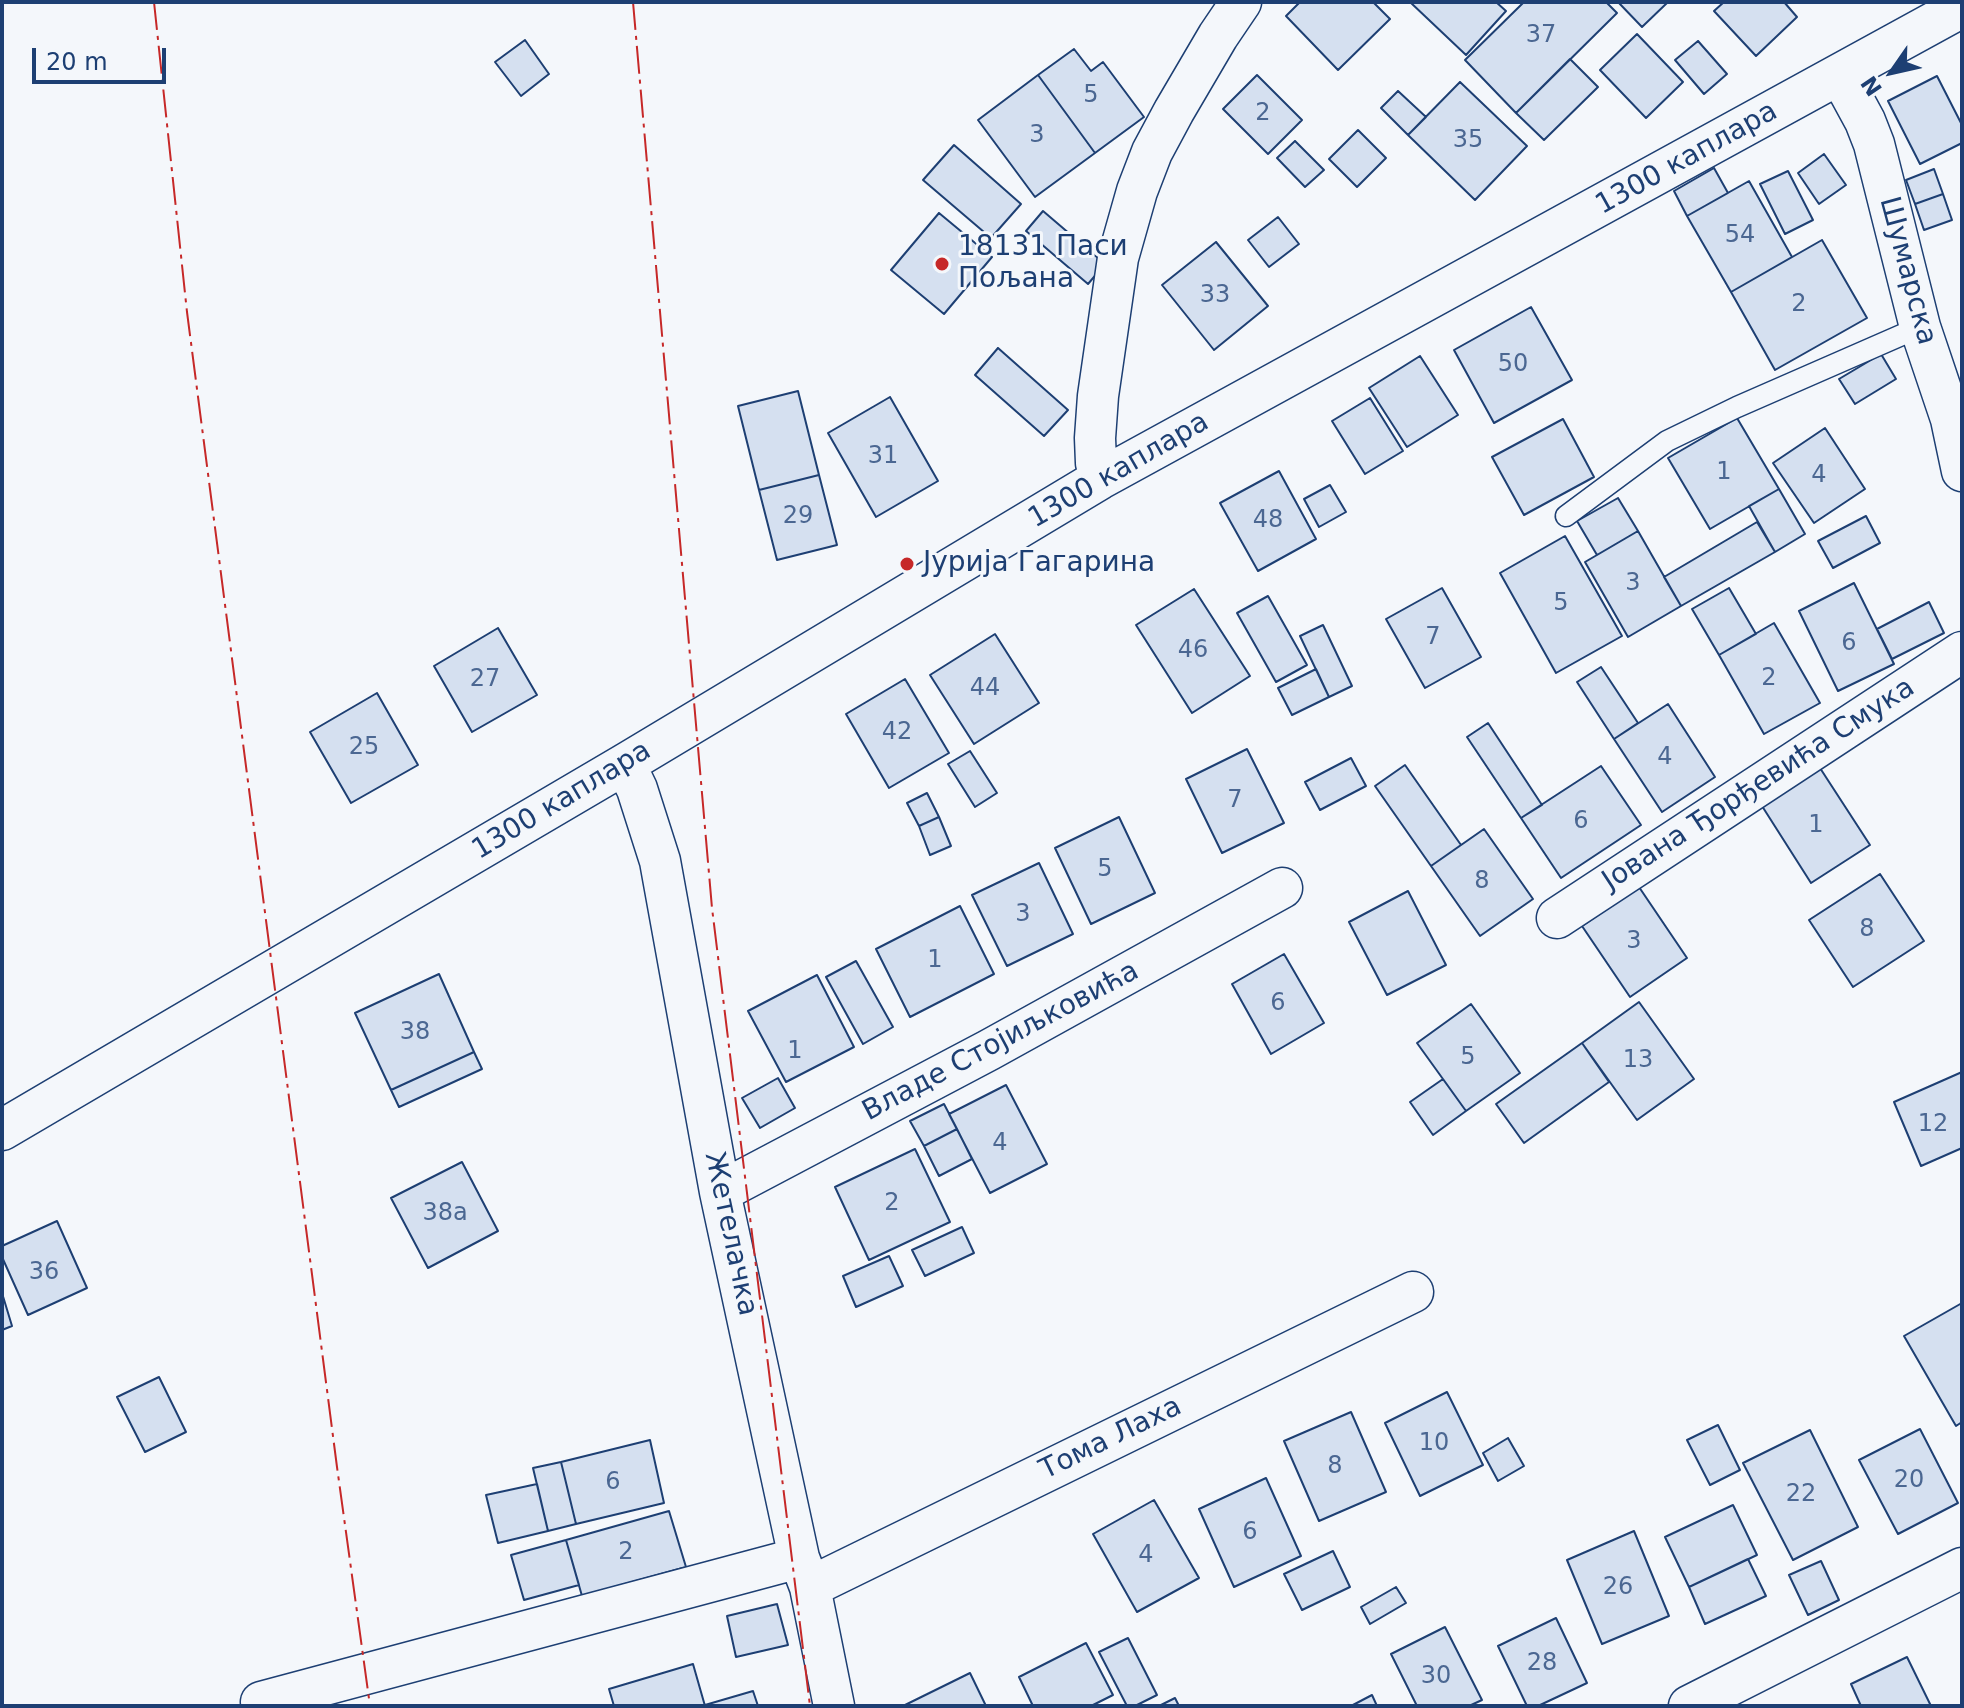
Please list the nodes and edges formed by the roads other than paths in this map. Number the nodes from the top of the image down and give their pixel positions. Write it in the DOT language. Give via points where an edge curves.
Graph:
graph roads {
  1 [pos="1241,2"];
  2 [pos="1962,7"];
  3 [pos="1840,75"];
  4 [pos="1920,327"];
  5 [pos="1956,417"];
  6 [pos="1962,471"];
  7 [pos="1100,479"];
  8 [pos="1566,516"];
  9 [pos="1962,652"];
  10 [pos="625,764"];
  11 [pos="1282,888"];
  12 [pos="1557,918"];
  13 [pos="2,1130"];
  14 [pos="720,1192"];
  15 [pos="1413,1292"];
  16 [pos="1962,1568"];
  17 [pos="804,1572"];
  18 [pos="261,1702"];
  19 [pos="834,1706"];
  20 [pos="1689,1706"];
  1 -- 7 [label="street" via="1166,125 1137,191 1118,258 1098,396 1095,438"];
  2 -- 3 [label="street, 1300 каплара"];
  3 -- 4 [label="street, Шумарска" via="1874,144"];
  3 -- 7 [label="street, 1300 каплара"];
  4 -- 5 [label="street, Шумарска"];
  4 -- 8 [label="lane" via="1667,441"];
  5 -- 6 [label="street, Шумарска"];
  7 -- 10 [label="street, 1300 каплара"];
  9 -- 12 [label="street, Јована Ђорђевића Смука"];
  10 -- 13 [label="street, 1300 каплара"];
  10 -- 14 [label="street, Жетелачка" via="660,861"];
  11 -- 14 [label="street, Владе Стојиљковића"];
  14 -- 17 [label="street, Жетелачка"];
  15 -- 17 [label="street, Тома Лаха"];
  16 -- 20 [label="street"];
  17 -- 18 [label="street, Тома Лаха"];
  17 -- 19 [label="street, Жетелачка"];
}
